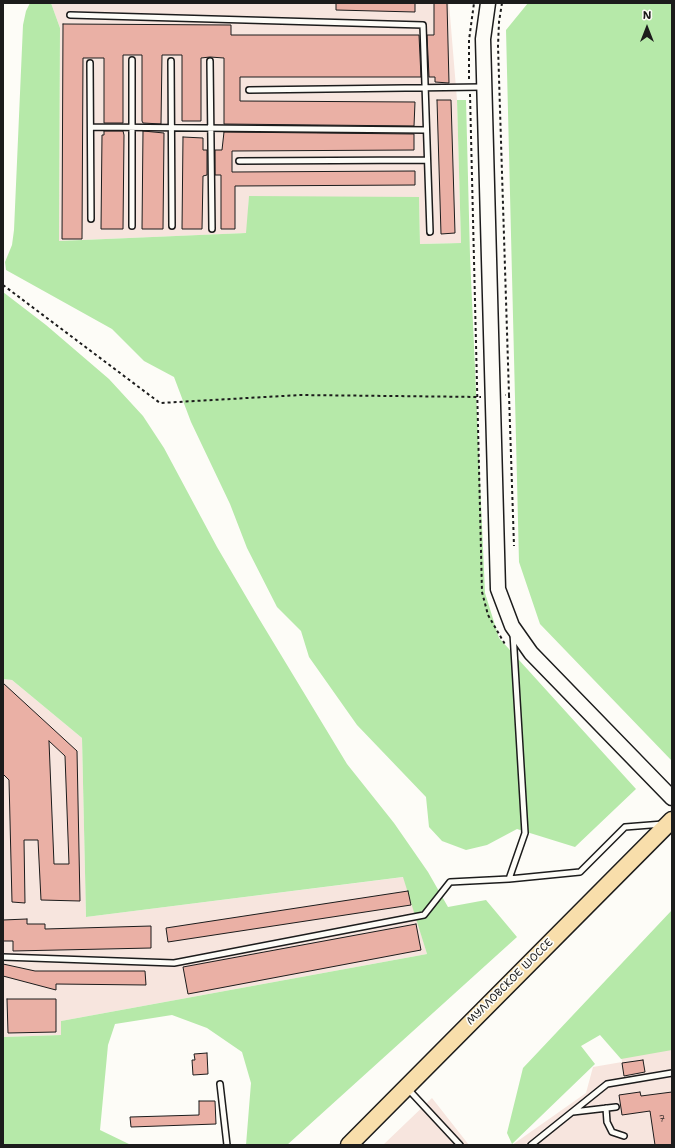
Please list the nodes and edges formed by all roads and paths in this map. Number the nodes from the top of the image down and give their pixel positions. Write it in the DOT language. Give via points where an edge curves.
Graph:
graph roads {
  1 [pos="474,3"];
  2 [pos="488,3"];
  3 [pos="502,3"];
  4 [pos="70,15"];
  5 [pos="132,60"];
  6 [pos="171,61"];
  7 [pos="210,61"];
  8 [pos="90,63"];
  9 [pos="470,87"];
  10 [pos="484,87"];
  11 [pos="425,88"];
  12 [pos="249,90"];
  13 [pos="91,127"];
  14 [pos="132,127"];
  15 [pos="172,128"];
  16 [pos="211,128"];
  17 [pos="426,130"];
  18 [pos="239,160"];
  19 [pos="428,160"];
  20 [pos="91,219"];
  21 [pos="132,226"];
  22 [pos="172,226"];
  23 [pos="212,229"];
  24 [pos="430,232"];
  25 [pos="3,285"];
  26 [pos="509,395"];
  27 [pos="492,396"];
  28 [pos="477,398"];
  29 [pos="514,546"];
  30 [pos="512,626"];
  31 [pos="514,660"];
  32 [pos="672,798"];
  33 [pos="670,822"];
  34 [pos="509,879"];
  35 [pos="3,957"];
  36 [pos="672,1073"];
  37 [pos="220,1084"];
  38 [pos="406,1087"];
  39 [pos="616,1107"];
  40 [pos="606,1108"];
  41 [pos="572,1112"];
  42 [pos="624,1136"];
  43 [pos="227,1145"];
  44 [pos="349,1145"];
  45 [pos="460,1145"];
  46 [pos="531,1145"];
  1 -- 9 [label="path" via="469,40"];
  2 -- 10 [label="main road" via="483,39"];
  3 -- 26 [label="path" via="498,46"];
  4 -- 11 [label="lane" via="423,25"];
  5 -- 14 [label="lane"];
  6 -- 15 [label="lane"];
  7 -- 16 [label="lane"];
  8 -- 13 [label="lane"];
  9 -- 10 [label="lane"];
  9 -- 11 [label="lane"];
  9 -- 28 [label="path"];
  10 -- 27 [label="main road"];
  11 -- 12 [label="lane"];
  11 -- 17 [label="lane"];
  13 -- 14 [label="lane"];
  13 -- 20 [label="lane"];
  14 -- 15 [label="lane"];
  14 -- 21 [label="lane"];
  15 -- 16 [label="lane"];
  15 -- 22 [label="lane"];
  16 -- 17 [label="lane"];
  16 -- 23 [label="lane"];
  17 -- 19 [label="lane"];
  18 -- 19 [label="lane"];
  19 -- 24 [label="lane"];
  25 -- 28 [label="path" via="160,403 300,395"];
  26 -- 27 [label="path"];
  26 -- 29 [label="path"];
  27 -- 28 [label="path"];
  27 -- 30 [label="main road" via="498,589"];
  28 -- 31 [label="path" via="482,592 488,615"];
  30 -- 31 [label="lane"];
  30 -- 32 [label="main road" via="531,653"];
  31 -- 34 [label="lane" via="525,833"];
  33 -- 34 [label="lane" via="625,827 580,872"];
  33 -- 38 [label="highway, МУЛЛОВСКОЕ ШОССЕ"];
  34 -- 35 [label="lane" via="450,882 424,915 174,963"];
  36 -- 41 [label="lane" via="607,1084"];
  37 -- 43 [label="lane"];
  38 -- 44 [label="highway, МУЛЛОВСКОЕ ШОССЕ"];
  38 -- 45 [label="lane"];
  39 -- 40 [label="lane"];
  40 -- 41 [label="lane"];
  40 -- 42 [label="lane" via="607,1122 612,1132"];
  41 -- 46 [label="lane"];
}
